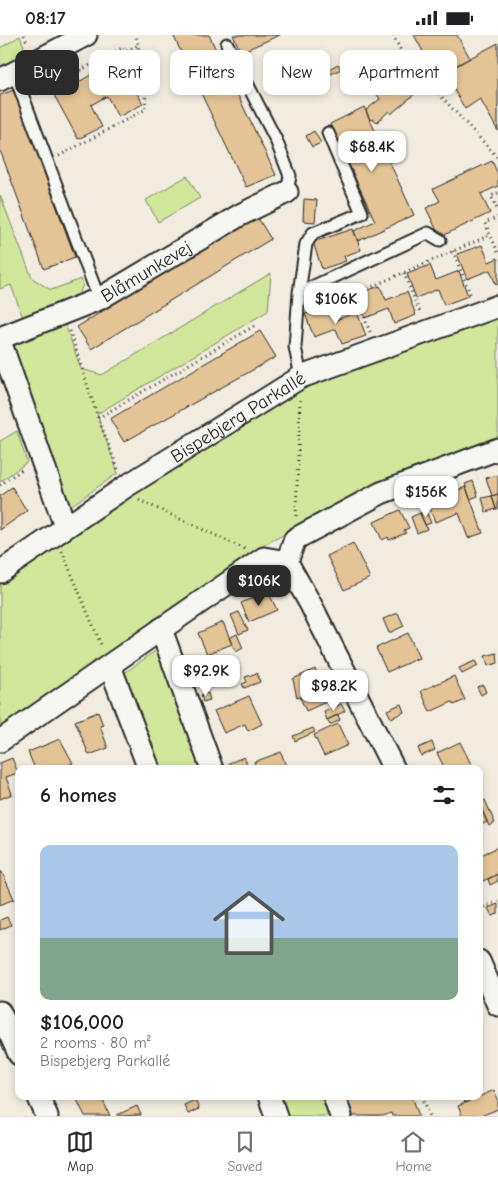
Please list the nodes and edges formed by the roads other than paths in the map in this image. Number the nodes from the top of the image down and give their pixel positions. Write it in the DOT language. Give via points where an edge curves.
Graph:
graph roads {
  1 [pos="86,35"];
  2 [pos="227,44"];
  3 [pos="7,77"];
  4 [pos="328,133"];
  5 [pos="287,192"];
  6 [pos="440,240"];
  7 [pos="299,293"];
  8 [pos="99,299"];
  9 [pos="488,309"];
  10 [pos="0,340"];
  11 [pos="301,377"];
  12 [pos="498,449"];
  13 [pos="60,529"];
  14 [pos="287,562"];
  15 [pos="0,572"];
  16 [pos="161,629"];
  17 [pos="110,666"];
  18 [pos="0,741"];
  19 [pos="147,765"];
  20 [pos="211,765"];
  21 [pos="392,765"];
  22 [pos="483,970"];
  23 [pos="498,1005"];
  24 [pos="0,1012"];
  25 [pos="15,1044"];
  26 [pos="40,1100"];
  27 [pos="270,1100"];
  28 [pos="335,1100"];
  29 [pos="47,1116"];
  30 [pos="276,1116"];
  31 [pos="341,1116"];
  1 -- 3 [label="street"];
  2 -- 5 [label="lane" via="276,140 290,176"];
  3 -- 8 [label="lane" via="24,100"];
  4 -- 7 [label="lane" via="362,213 313,233 306,245"];
  5 -- 8 [label="street, Blåmunkevej" via="240,215"];
  6 -- 7 [label="lane" via="428,233"];
  7 -- 11 [label="lane" via="295,347"];
  8 -- 10 [label="street, Blåmunkevej"];
  9 -- 11 [label="street, Bispebjerg Parkallé"];
  10 -- 13 [label="street" via="41,457"];
  11 -- 13 [label="street, Bispebjerg Parkallé"];
  12 -- 14 [label="street" via="381,493 295,539"];
  13 -- 15 [label="street, Bispebjerg Parkallé"];
  14 -- 16 [label="street" via="264,558"];
  14 -- 21 [label="street"];
  16 -- 17 [label="street"];
  16 -- 20 [label="street"];
  17 -- 18 [label="street"];
  17 -- 19 [label="street"];
  22 -- 23 [label="street"];
  24 -- 25 [label="street"];
  26 -- 29 [label="street"];
  27 -- 30 [label="street"];
  28 -- 31 [label="street"];
}
